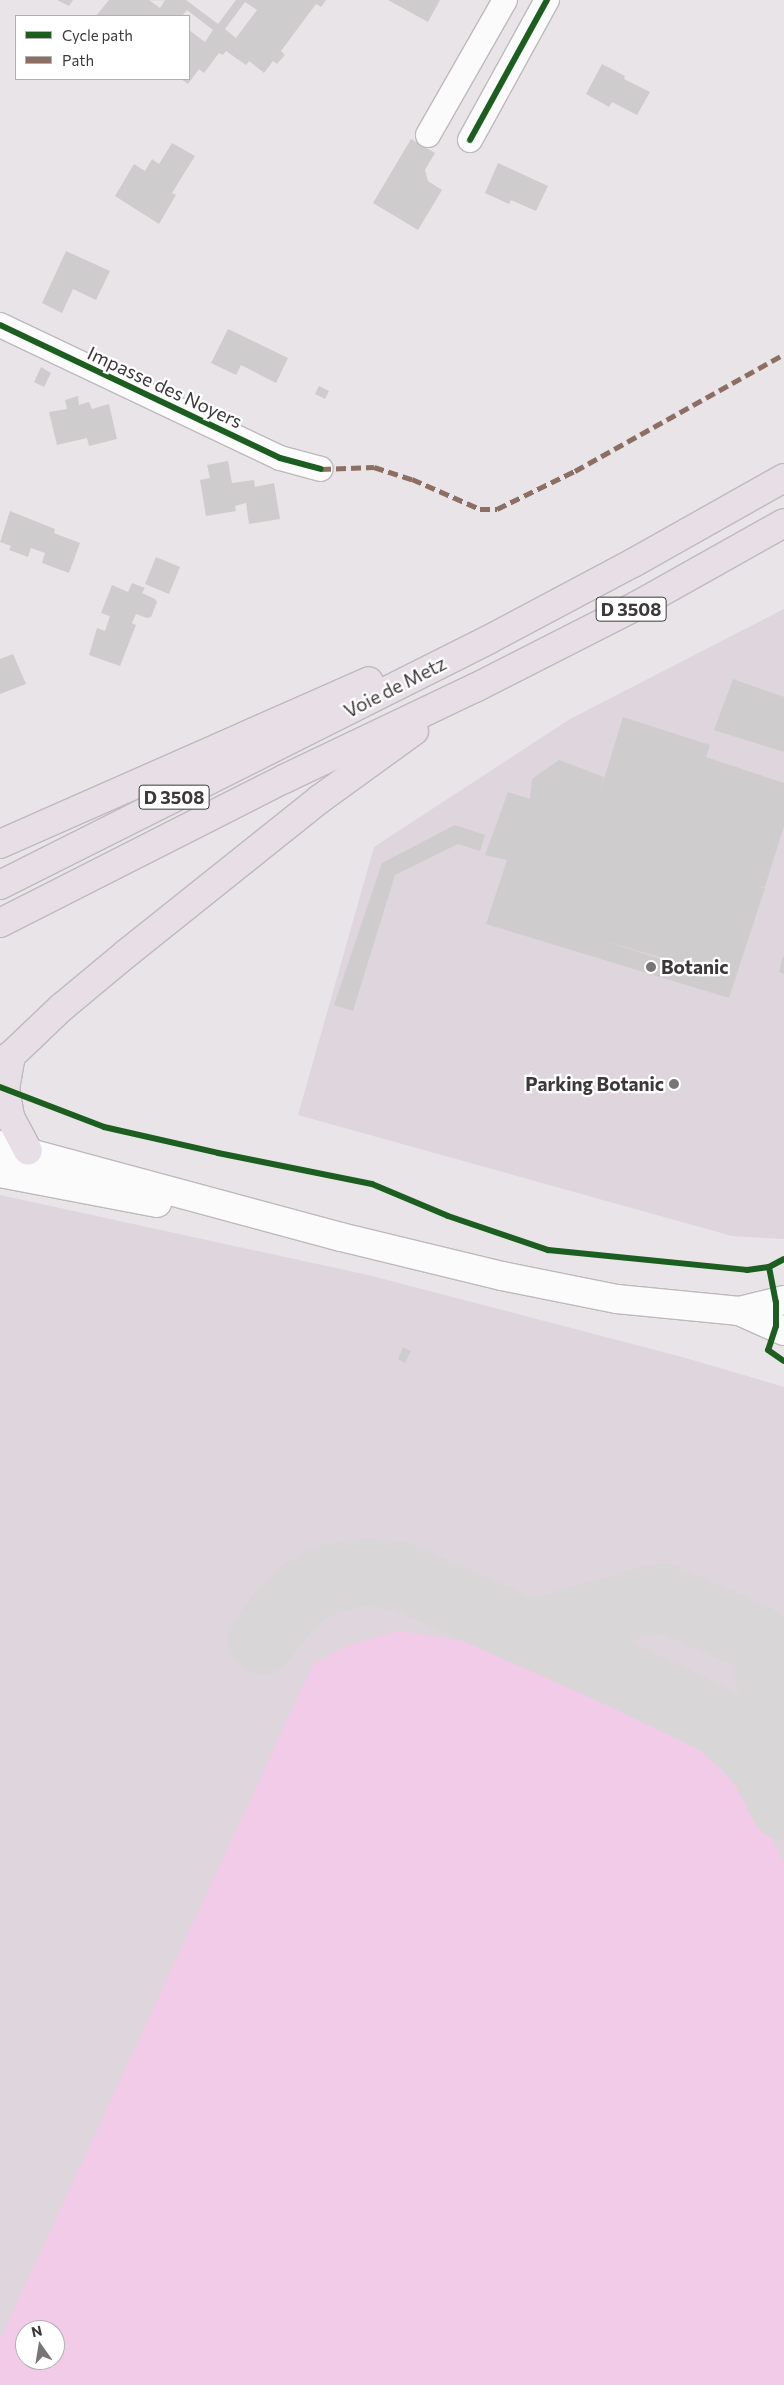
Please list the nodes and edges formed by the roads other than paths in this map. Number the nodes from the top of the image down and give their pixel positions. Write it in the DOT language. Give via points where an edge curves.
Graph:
graph roads {
  1 [pos="505,0"];
  2 [pos="548,0"];
  3 [pos="428,135"];
  4 [pos="470,140"];
  5 [pos="0,325"];
  6 [pos="321,469"];
  7 [pos="784,478"];
  8 [pos="784,522"];
  9 [pos="633,563"];
  10 [pos="474,688"];
  11 [pos="0,844"];
  12 [pos="0,885"];
  13 [pos="0,923"];
  14 [pos="6,1061"];
  15 [pos="0,1145"];
  16 [pos="28,1151"];
  17 [pos="0,1173"];
  18 [pos="341,1237"];
  19 [pos="784,1300"];
  20 [pos="739,1311"];
  21 [pos="784,1331"];
  1 -- 3 [label="street"];
  2 -- 4 [label="street"];
  5 -- 6 [label="street, Impasse des Noyers" via="280,458"];
  7 -- 9 [label="highway, Voie de Metz / D 3508"];
  8 -- 10 [label="highway, Voie de Metz / D 3508" via="638,605"];
  9 -- 11 [label="highway"];
  9 -- 12 [label="highway, Voie de Metz / D 3508"];
  10 -- 13 [label="highway, Voie de Metz / D 3508" via="284,779"];
  10 -- 14 [label="highway" via="320,799 112,965"];
  14 -- 16 [label="highway" via="5,1088 10,1116"];
  15 -- 16 [label="main road"];
  16 -- 18 [label="main road"];
  17 -- 18 [label="main road"];
  18 -- 20 [label="main road" via="589,1294"];
  19 -- 20 [label="main road"];
  20 -- 21 [label="main road"];
}
